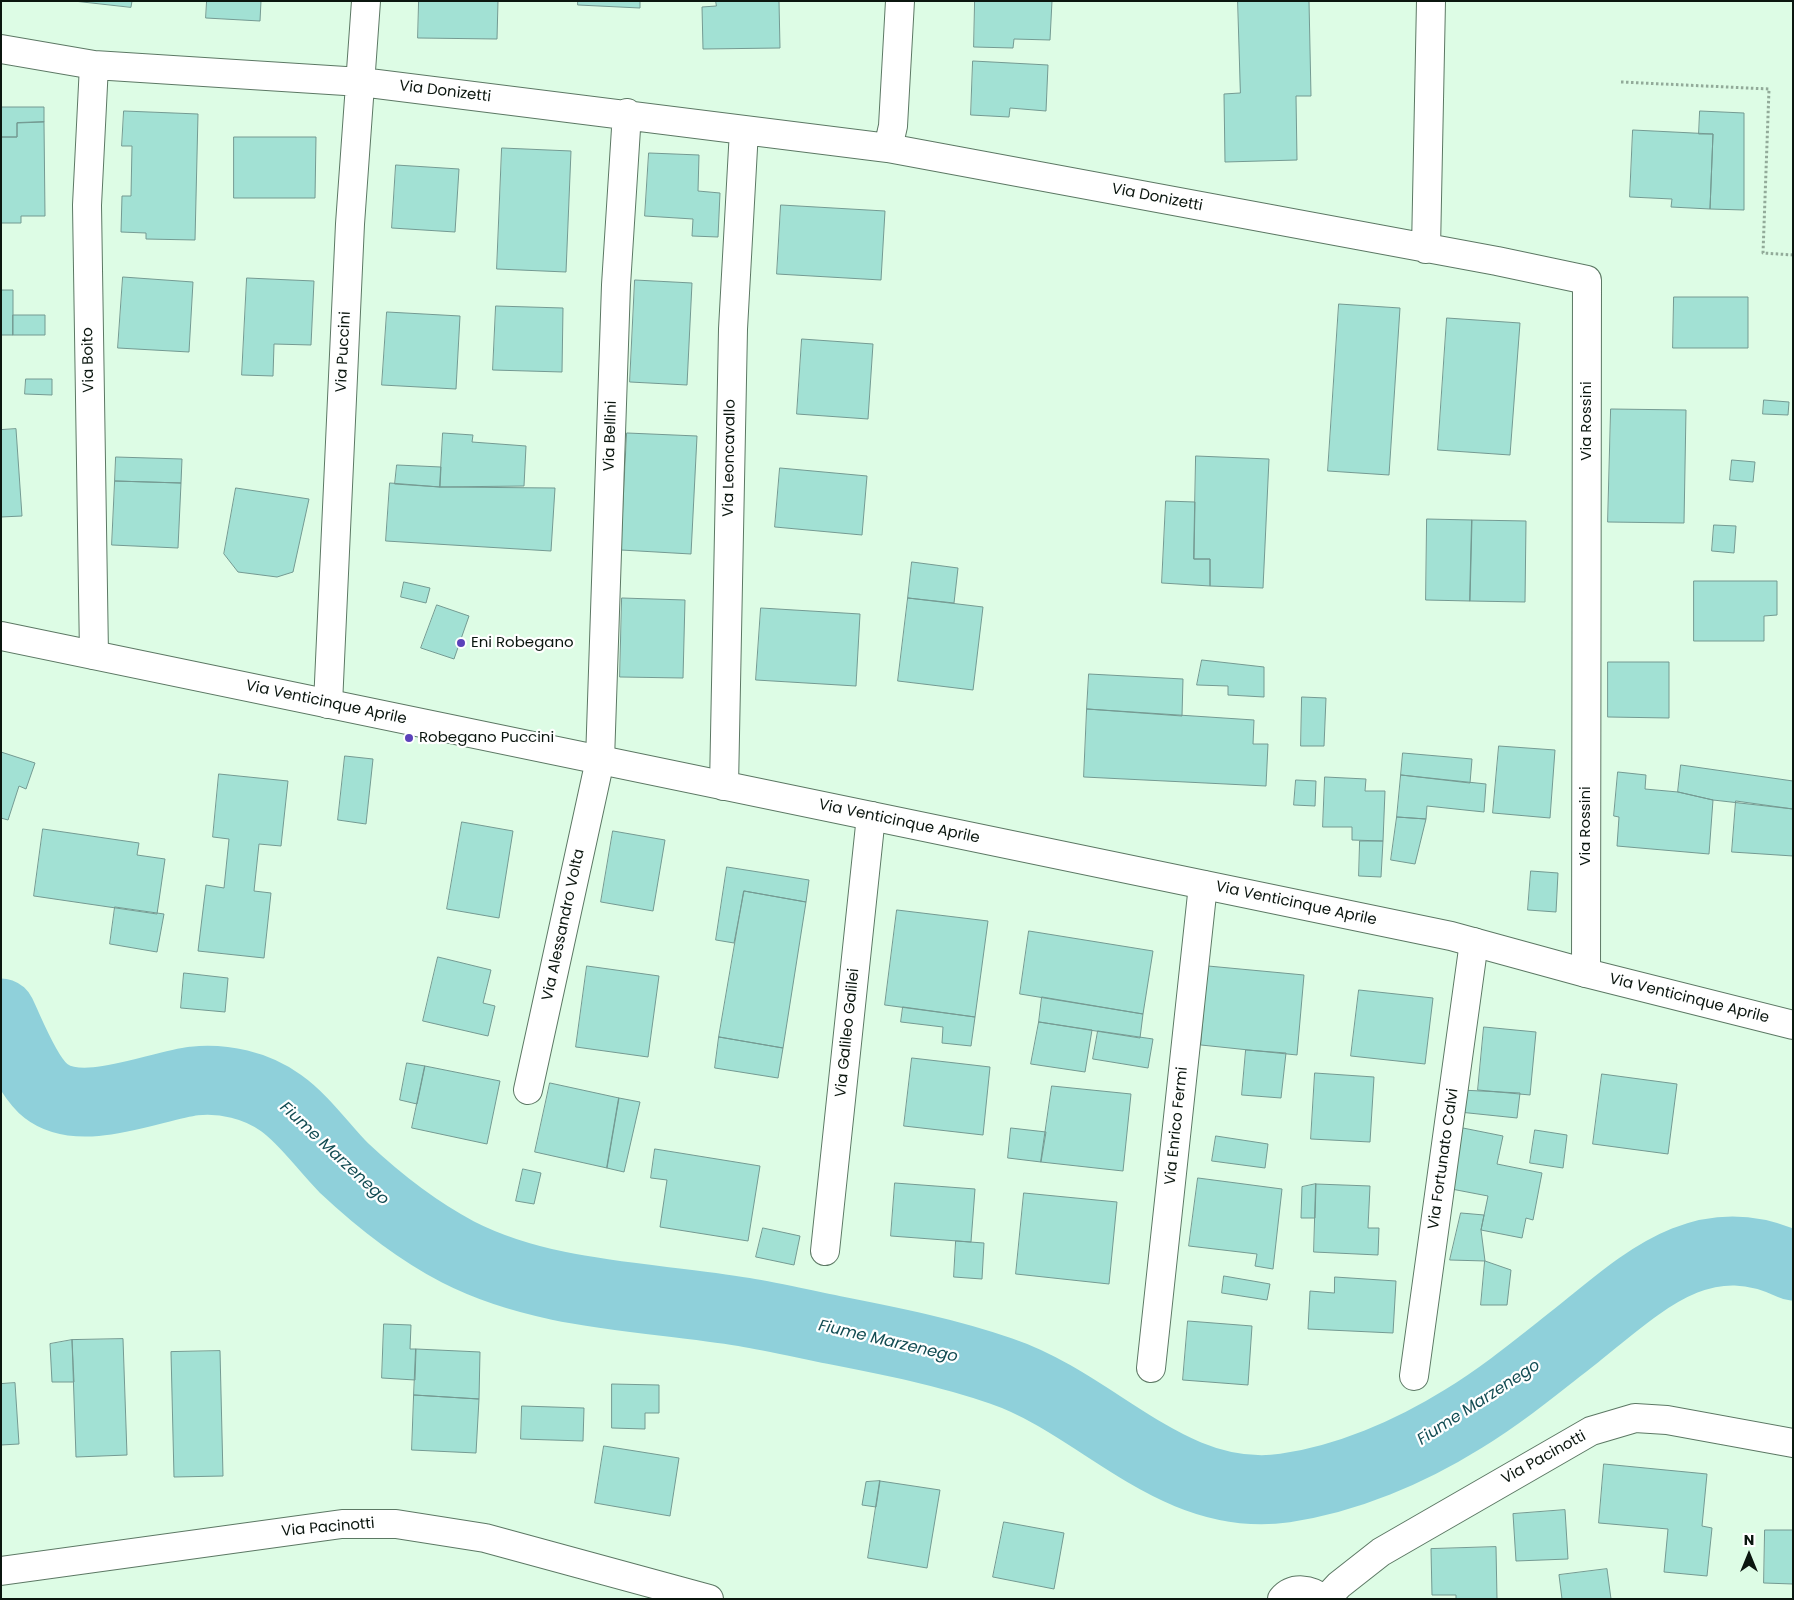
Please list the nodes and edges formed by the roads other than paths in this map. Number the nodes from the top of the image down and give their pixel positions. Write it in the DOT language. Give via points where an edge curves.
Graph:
graph roads {
  1 [pos="366,1"];
  2 [pos="900,1"];
  3 [pos="1431,1"];
  4 [pos="1,49"];
  5 [pos="94,65"];
  6 [pos="361,82"];
  7 [pos="627,113"];
  8 [pos="744,130"];
  9 [pos="888,148"];
  10 [pos="1426,249"];
  11 [pos="1,636"];
  12 [pos="94,655"];
  13 [pos="328,704"];
  14 [pos="600,760"];
  15 [pos="724,786"];
  16 [pos="871,816"];
  17 [pos="1203,885"];
  18 [pos="1474,942"];
  19 [pos="1586,974"];
  20 [pos="1793,1025"];
  21 [pos="528,1090"];
  22 [pos="825,1251"];
  23 [pos="1151,1368"];
  24 [pos="1414,1376"];
  25 [pos="1793,1443"];
  26 [pos="1,1571"];
  27 [pos="709,1599"];
  28 [pos="1282,1599"];
  29 [pos="1322,1599"];
  30 [pos="1326,1599"];
  1 -- 6 [label="street, Via Puccini"];
  2 -- 9 [label="street" via="893,126"];
  3 -- 10 [label="street"];
  4 -- 5 [label="street, Via Donizetti"];
  5 -- 6 [label="street, Via Donizetti"];
  5 -- 12 [label="street, Via Boito" via="86,205"];
  6 -- 7 [label="street, Via Donizetti"];
  6 -- 13 [label="street, Via Puccini" via="350,224"];
  7 -- 8 [label="street, Via Donizetti"];
  7 -- 14 [label="street, Via Bellini" via="616,285"];
  8 -- 9 [label="street, Via Donizetti"];
  8 -- 15 [label="street, Via Leoncavallo" via="733,328"];
  9 -- 10 [label="street, Via Donizetti"];
  10 -- 19 [label="street, Via Rossini" via="1588,280"];
  11 -- 12 [label="street, Via Venticinque Aprile"];
  12 -- 13 [label="street, Via Venticinque Aprile"];
  13 -- 14 [label="street, Via Venticinque Aprile"];
  14 -- 15 [label="street, Via Venticinque Aprile"];
  14 -- 21 [label="street, Via Alessandro Volta"];
  15 -- 16 [label="street, Via Venticinque Aprile"];
  16 -- 17 [label="street, Via Venticinque Aprile"];
  16 -- 22 [label="street, Via Galileo Galilei"];
  17 -- 18 [label="street, Via Venticinque Aprile"];
  17 -- 23 [label="street, Via Enrico Fermi"];
  18 -- 19 [label="street, Via Venticinque Aprile"];
  18 -- 24 [label="street, Via Fortunato Calvi"];
  19 -- 20 [label="street, Via Venticinque Aprile"];
  25 -- 30 [label="street, Via Pacinotti" via="1667,1420 1635,1418 1591,1431 1380,1552"];
  26 -- 27 [label="street, Via Pacinotti" via="342,1524 396,1524 485,1538"];
  28 -- 29 [label="street" via="1295,1590 1306,1590"];
}
